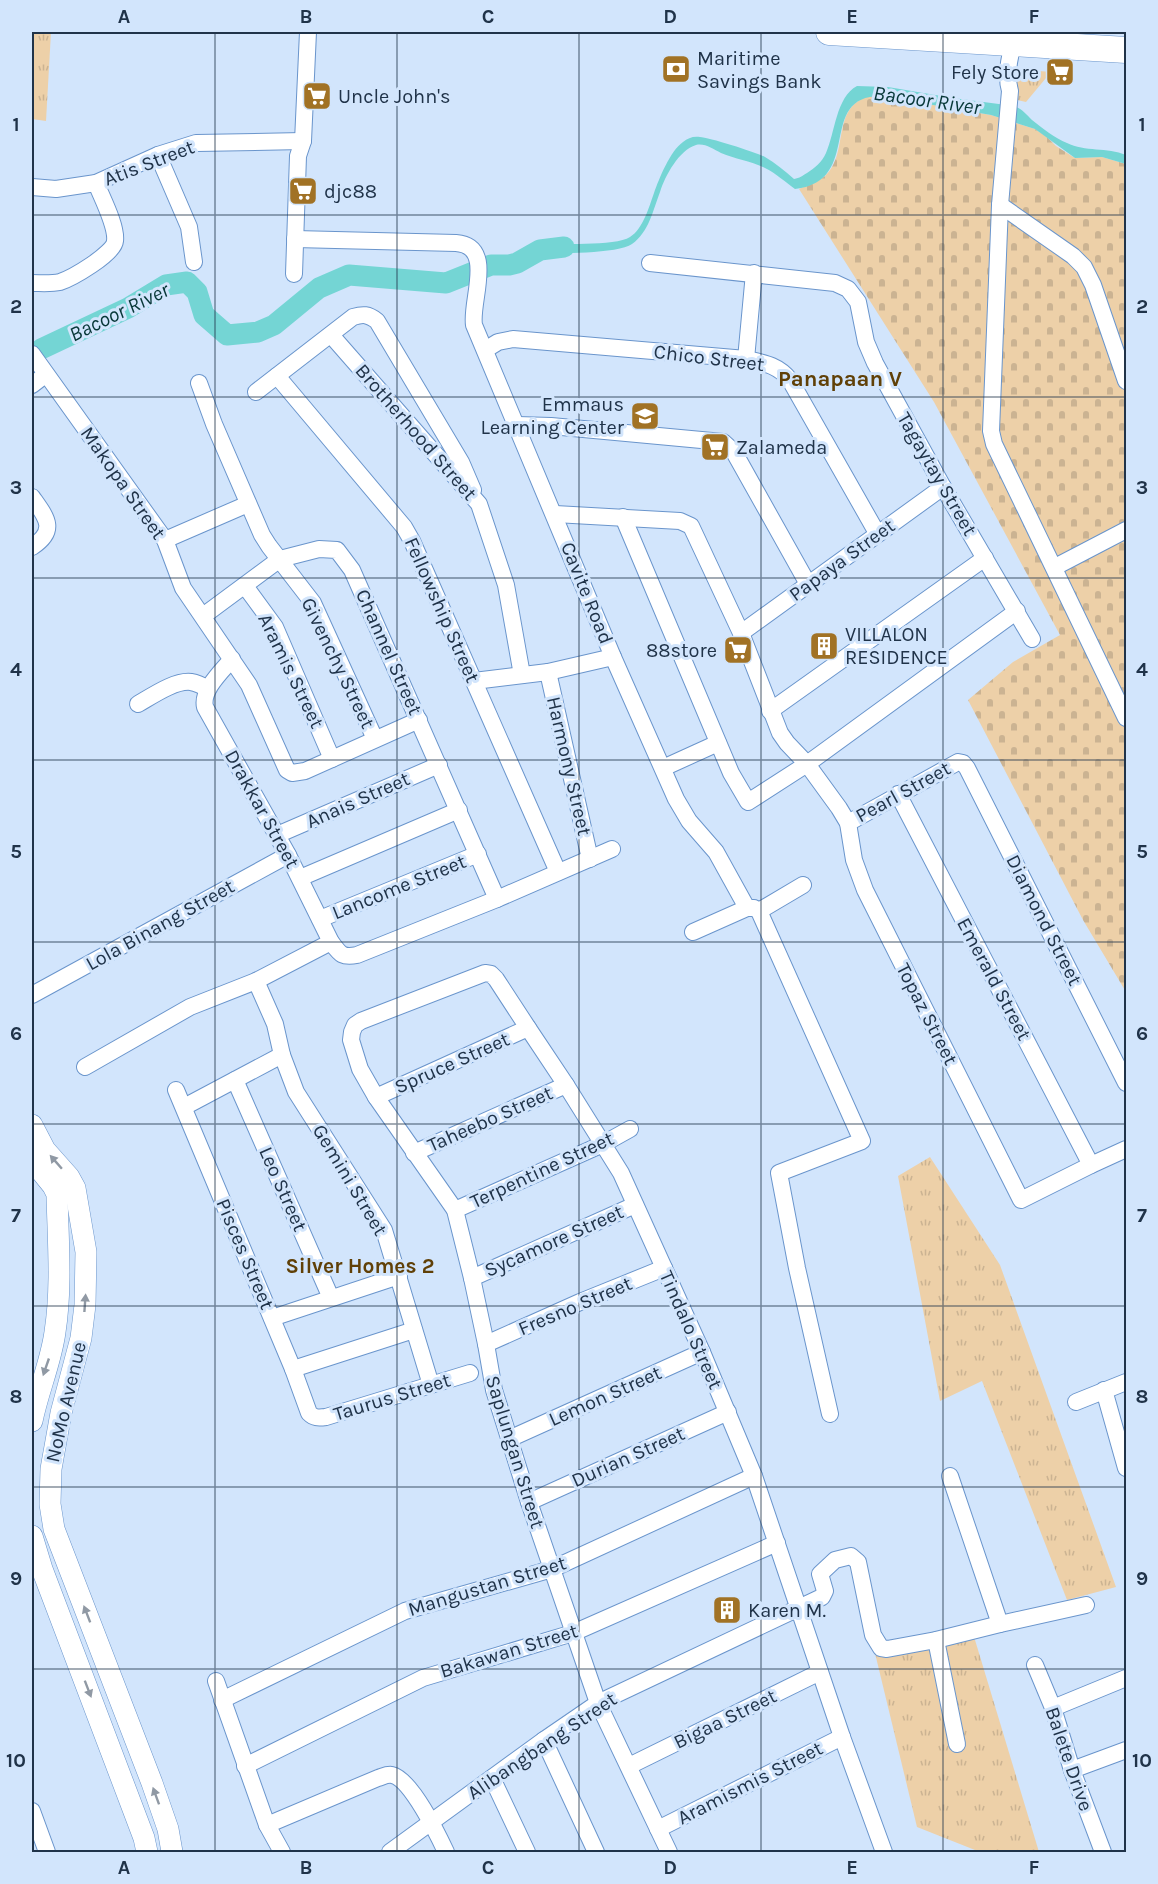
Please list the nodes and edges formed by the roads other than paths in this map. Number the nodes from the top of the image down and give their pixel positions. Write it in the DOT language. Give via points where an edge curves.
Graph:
graph roads {
  1 [pos="298,32"];
  2 [pos="308,32"];
  3 [pos="829,32"];
  4 [pos="1016,38"];
  5 [pos="1126,50"];
  6 [pos="299,146"];
  7 [pos="158,155"];
  8 [pos="96,183"];
  9 [pos="32,187"];
  10 [pos="1000,205"];
  11 [pos="295,239"];
  12 [pos="194,262"];
  13 [pos="650,263"];
  14 [pos="754,273"];
  15 [pos="294,274"];
  16 [pos="32,283"];
  17 [pos="331,335"];
  18 [pos="484,350"];
  19 [pos="32,354"];
  20 [pos="746,359"];
  21 [pos="277,376"];
  22 [pos="38,380"];
  23 [pos="1126,381"];
  24 [pos="199,383"];
  25 [pos="256,392"];
  26 [pos="517,425"];
  27 [pos="943,487"];
  28 [pos="32,497"];
  29 [pos="248,504"];
  30 [pos="479,504"];
  31 [pos="555,514"];
  32 [pos="623,517"];
  33 [pos="1126,531"];
  34 [pos="877,533"];
  35 [pos="165,540"];
  36 [pos="32,547"];
  37 [pos="985,558"];
  38 [pos="280,559"];
  39 [pos="1055,567"];
  40 [pos="808,584"];
  41 [pos="245,586"];
  42 [pos="1017,611"];
  43 [pos="203,616"];
  44 [pos="741,633"];
  45 [pos="1032,639"];
  46 [pos="613,657"];
  47 [pos="232,659"];
  48 [pos="548,672"];
  49 [pos="522,675"];
  50 [pos="474,681"];
  51 [pos="208,689"];
  52 [pos="138,704"];
  53 [pos="770,711"];
  54 [pos="1126,718"];
  55 [pos="419,720"];
  56 [pos="375,739"];
  57 [pos="718,743"];
  58 [pos="332,759"];
  59 [pos="957,762"];
  60 [pos="807,764"];
  61 [pos="439,765"];
  62 [pos="663,768"];
  63 [pos="898,794"];
  64 [pos="459,810"];
  65 [pos="848,823"];
  66 [pos="277,835"];
  67 [pos="612,849"];
  68 [pos="478,854"];
  69 [pos="288,855"];
  70 [pos="590,859"];
  71 [pos="558,872"];
  72 [pos="300,878"];
  73 [pos="803,885"];
  74 [pos="497,899"];
  75 [pos="753,909"];
  76 [pos="320,919"];
  77 [pos="693,932"];
  78 [pos="331,942"];
  79 [pos="256,981"];
  80 [pos="32,995"];
  81 [pos="355,1025"];
  82 [pos="528,1028"];
  83 [pos="282,1055"];
  84 [pos="85,1067"];
  85 [pos="235,1080"];
  86 [pos="1126,1083"];
  87 [pos="566,1085"];
  88 [pos="176,1090"];
  89 [pos="376,1097"];
  90 [pos="184,1107"];
  91 [pos="32,1125"];
  92 [pos="630,1130"];
  93 [pos="603,1143"];
  94 [pos="1126,1149"];
  95 [pos="414,1153"];
  96 [pos="32,1160"];
  97 [pos="1091,1164"];
  98 [pos="635,1205"];
  99 [pos="455,1210"];
  100 [pos="664,1268"];
  101 [pos="399,1276"];
  102 [pos="472,1278"];
  103 [pos="332,1298"];
  104 [pos="272,1318"];
  105 [pos="414,1330"];
  106 [pos="486,1344"];
  107 [pos="702,1352"];
  108 [pos="293,1369"];
  109 [pos="470,1373"];
  110 [pos="1126,1382"];
  111 [pos="431,1385"];
  112 [pos="1104,1390"];
  113 [pos="1076,1402"];
  114 [pos="728,1412"];
  115 [pos="830,1414"];
  116 [pos="313,1417"];
  117 [pos="32,1421"];
  118 [pos="509,1439"];
  119 [pos="1125,1462"];
  120 [pos="754,1476"];
  121 [pos="950,1476"];
  122 [pos="529,1502"];
  123 [pos="32,1536"];
  124 [pos="777,1543"];
  125 [pos="552,1569"];
  126 [pos="1086,1605"];
  127 [pos="799,1607"];
  128 [pos="1000,1624"];
  129 [pos="573,1633"];
  130 [pos="936,1640"];
  131 [pos="1035,1665"];
  132 [pos="820,1672"];
  133 [pos="1126,1678"];
  134 [pos="216,1681"];
  135 [pos="222,1701"];
  136 [pos="598,1702"];
  137 [pos="1053,1708"];
  138 [pos="842,1737"];
  139 [pos="544,1740"];
  140 [pos="957,1744"];
  141 [pos="1126,1750"];
  142 [pos="245,1766"];
  143 [pos="630,1766"];
  144 [pos="1072,1770"];
  145 [pos="492,1778"];
  146 [pos="32,1811"];
  147 [pos="432,1822"];
  148 [pos="267,1826"];
  149 [pos="658,1829"];
  150 [pos="48,1852"];
  151 [pos="147,1852"];
  152 [pos="172,1852"];
  153 [pos="282,1852"];
  154 [pos="390,1852"];
  155 [pos="446,1852"];
  156 [pos="527,1852"];
  157 [pos="596,1852"];
  158 [pos="669,1852"];
  159 [pos="884,1852"];
  160 [pos="1103,1852"];
  1 -- 6 [label="street"];
  2 -- 6 [label="street"];
  3 -- 4 [label="highway"];
  4 -- 5 [label="highway"];
  4 -- 10 [label="street" via="1007,95"];
  6 -- 7 [label="street, Atis Street" via="196,142"];
  6 -- 11 [label="street"];
  7 -- 8 [label="street, Atis Street"];
  7 -- 12 [label="street" via="189,227"];
  8 -- 9 [label="street, Atis Street" via="56,189"];
  8 -- 16 [label="street" via="115,233 110,251 63,281"];
  10 -- 23 [label="street" via="1084,267"];
  10 -- 39 [label="street" via="990,431"];
  11 -- 15 [label="street"];
  11 -- 18 [label="street, Cavite Road" via="466,244 472,249 478,268 473,318"];
  13 -- 14 [label="street, Tagaytay Street"];
  14 -- 20 [label="street"];
  14 -- 27 [label="street, Tagaytay Street" via="835,283 848,289 858,302 866,342 875,363"];
  17 -- 21 [label="street"];
  17 -- 30 [label="street, Brotherhood Street"];
  17 -- 30 [label="street" via="362,315 377,321 462,462"];
  18 -- 20 [label="street, Chico Street" via="513,339"];
  18 -- 26 [label="street, Cavite Road"];
  19 -- 22 [label="street, Makopa Street"];
  20 -- 34 [label="street, Chico Street" via="773,365 790,380"];
  21 -- 25 [label="street"];
  21 -- 50 [label="street, Fellowship Street" via="408,534"];
  22 -- 35 [label="street, Makopa Street"];
  24 -- 29 [label="street, Givenchy Street"];
  26 -- 31 [label="street, Cavite Road"];
  26 -- 40 [label="street" via="723,442 734,452"];
  27 -- 34 [label="street, Papaya Street"];
  27 -- 37 [label="street, Tagaytay Street"];
  28 -- 36 [label="street" via="48,529"];
  29 -- 35 [label="street"];
  29 -- 38 [label="street, Givenchy Street" via="262,535"];
  30 -- 49 [label="street, Brotherhood Street" via="506,585"];
  31 -- 32 [label="street"];
  31 -- 46 [label="street, Cavite Road"];
  32 -- 44 [label="street" via="680,521 691,526"];
  32 -- 57 [label="street"];
  33 -- 39 [label="street"];
  34 -- 40 [label="street, Papaya Street"];
  35 -- 43 [label="street, Makopa Street" via="183,588"];
  37 -- 42 [label="street, Tagaytay Street"];
  37 -- 53 [label="street"];
  38 -- 41 [label="street, Channel Street"];
  38 -- 55 [label="street, Channel Street" via="319,549 337,550 352,570"];
  38 -- 56 [label="street, Givenchy Street" via="313,603"];
  39 -- 54 [label="street"];
  40 -- 44 [label="street, Papaya Street"];
  41 -- 43 [label="street, Channel Street"];
  41 -- 58 [label="street, Aramis Street" via="274,627"];
  42 -- 45 [label="street, Tagaytay Street"];
  42 -- 60 [label="street"];
  43 -- 47 [label="street, Makopa Street"];
  44 -- 53 [label="street"];
  46 -- 48 [label="street"];
  46 -- 62 [label="street, Cavite Road"];
  47 -- 51 [label="street"];
  47 -- 58 [label="street, Makopa Street" via="249,685 287,770 298,774"];
  48 -- 49 [label="street"];
  48 -- 70 [label="street, Harmony Street"];
  49 -- 50 [label="street"];
  50 -- 71 [label="street, Fellowship Street"];
  51 -- 52 [label="street" via="182,682"];
  51 -- 66 [label="street, Drakkar Street" via="205,707"];
  53 -- 60 [label="street" via="787,743"];
  55 -- 56 [label="street"];
  55 -- 61 [label="street, Channel Street"];
  56 -- 58 [label="street"];
  57 -- 60 [label="street" via="748,802"];
  57 -- 62 [label="street"];
  59 -- 63 [label="street, Pearl Street"];
  59 -- 86 [label="street, Diamond Street" via="967,768"];
  60 -- 65 [label="street"];
  61 -- 64 [label="street, Channel Street"];
  61 -- 66 [label="street, Anais Street"];
  62 -- 75 [label="street, Cavite Road" via="689,821 716,852"];
  63 -- 65 [label="street, Pearl Street"];
  63 -- 97 [label="street, Emerald Street"];
  64 -- 68 [label="street, Channel Street"];
  64 -- 72 [label="street"];
  65 -- 97 [label="street, Topaz Street" via="854,860 865,890 1021,1200"];
  66 -- 69 [label="street, Drakkar Street"];
  67 -- 70 [label="street"];
  68 -- 74 [label="street, Channel Street"];
  68 -- 76 [label="street, Lancome Street"];
  69 -- 72 [label="street, Drakkar Street"];
  69 -- 80 [label="street, Lola Binang Street"];
  70 -- 71 [label="street"];
  71 -- 74 [label="street"];
  72 -- 76 [label="street, Drakkar Street"];
  73 -- 75 [label="street"];
  74 -- 78 [label="street, Drakkar Street" via="357,955 340,954"];
  75 -- 77 [label="street"];
  75 -- 115 [label="street, Cavite Road" via="862,1141 779,1173"];
  76 -- 78 [label="street, Drakkar Street"];
  78 -- 79 [label="street"];
  79 -- 83 [label="street, Gemini Street" via="275,1024"];
  79 -- 84 [label="street" via="190,1006"];
  81 -- 82 [label="street, Tindalo Street" via="485,973 496,979"];
  81 -- 89 [label="street, Saplungan Street" via="351,1040 360,1069"];
  82 -- 87 [label="street, Tindalo Street"];
  82 -- 89 [label="street, Spruce Street"];
  83 -- 85 [label="street"];
  83 -- 101 [label="street, Gemini Street" via="296,1092 384,1230"];
  85 -- 90 [label="street"];
  85 -- 103 [label="street, Leo Street"];
  87 -- 93 [label="street, Tindalo Street"];
  87 -- 95 [label="street, Taheebo Street"];
  88 -- 90 [label="street, Pisces Street"];
  89 -- 95 [label="street, Saplungan Street"];
  90 -- 104 [label="street, Pisces Street"];
  152 -- 91 [label="main road, NoMo Avenue, one-way" via="152,1783 54,1529 51,1469 81,1338 86,1252 75,1188 45,1150"];
  92 -- 93 [label="street, Terpentine Street"];
  93 -- 98 [label="street, Tindalo Street"];
  93 -- 99 [label="street, Terpentine Street"];
  94 -- 97 [label="street"];
  95 -- 99 [label="street, Saplungan Street"];
  96 -- 117 [label="main road, NoMo Avenue, one-way" via="57,1194 59,1256 56,1331"];
  98 -- 100 [label="street, Tindalo Street"];
  98 -- 102 [label="street, Sycamore Street"];
  99 -- 102 [label="street, Saplungan Street"];
  100 -- 106 [label="street, Fresno Street"];
  100 -- 107 [label="street, Tindalo Street"];
  101 -- 103 [label="street"];
  101 -- 105 [label="street, Gemini Street"];
  102 -- 106 [label="street, Saplungan Street"];
  103 -- 104 [label="street"];
  104 -- 108 [label="street, Pisces Street"];
  105 -- 108 [label="street"];
  105 -- 111 [label="street, Gemini Street"];
  106 -- 118 [label="street, Saplungan Street" via="494,1390"];
  107 -- 114 [label="street, Tindalo Street"];
  107 -- 118 [label="street, Lemon Street"];
  108 -- 116 [label="street, Pisces Street"];
  109 -- 111 [label="street, Taurus Street"];
  110 -- 112 [label="street"];
  111 -- 116 [label="street, Taurus Street" via="326,1417"];
  112 -- 113 [label="street"];
  112 -- 119 [label="street"];
  114 -- 120 [label="street, Tindalo Street"];
  114 -- 122 [label="street, Durian Street"];
  118 -- 122 [label="street, Saplungan Street"];
  120 -- 124 [label="street, Tindalo Street"];
  120 -- 125 [label="street, Mangustan Street"];
  121 -- 128 [label="street"];
  122 -- 125 [label="street, Saplungan Street"];
  123 -- 151 [label="main road, one-way"];
  124 -- 127 [label="street, Tindalo Street"];
  124 -- 129 [label="street, Bakawan Street"];
  125 -- 129 [label="street, Saplungan Street"];
  125 -- 135 [label="street, Mangustan Street" via="405,1611"];
  126 -- 128 [label="street"];
  127 -- 130 [label="street, Alibangbang Street" via="822,1597 825,1591 820,1574 835,1560 851,1556 858,1562 873,1635 881,1648"];
  127 -- 132 [label="street, Tindalo Street"];
  127 -- 136 [label="street, Alibangbang Street"];
  128 -- 130 [label="street"];
  129 -- 136 [label="street, Saplungan Street"];
  129 -- 142 [label="street, Bakawan Street" via="423,1678"];
  130 -- 140 [label="street"];
  131 -- 137 [label="street, Balete Drive"];
  132 -- 138 [label="street, Tindalo Street"];
  132 -- 143 [label="street, Bigaa Street"];
  133 -- 137 [label="street"];
  134 -- 135 [label="street"];
  135 -- 142 [label="street"];
  136 -- 139 [label="street, Alibangbang Street"];
  136 -- 143 [label="street, Saplungan Street"];
  137 -- 144 [label="street, Balete Drive"];
  138 -- 149 [label="street, Aramismis Street"];
  138 -- 159 [label="street, Tindalo Street"];
  139 -- 145 [label="street, Alibangbang Street"];
  139 -- 157 [label="street"];
  141 -- 144 [label="street"];
  142 -- 148 [label="street"];
  143 -- 149 [label="street, Saplungan Street"];
  144 -- 160 [label="street, Balete Drive"];
  145 -- 147 [label="street, Alibangbang Street"];
  145 -- 156 [label="street"];
  146 -- 150 [label="street"];
  147 -- 148 [label="street" via="406,1785 394,1775 386,1775"];
  147 -- 154 [label="street, Alibangbang Street"];
  147 -- 155 [label="street"];
  148 -- 153 [label="street"];
  149 -- 158 [label="street, Saplungan Street"];
}
